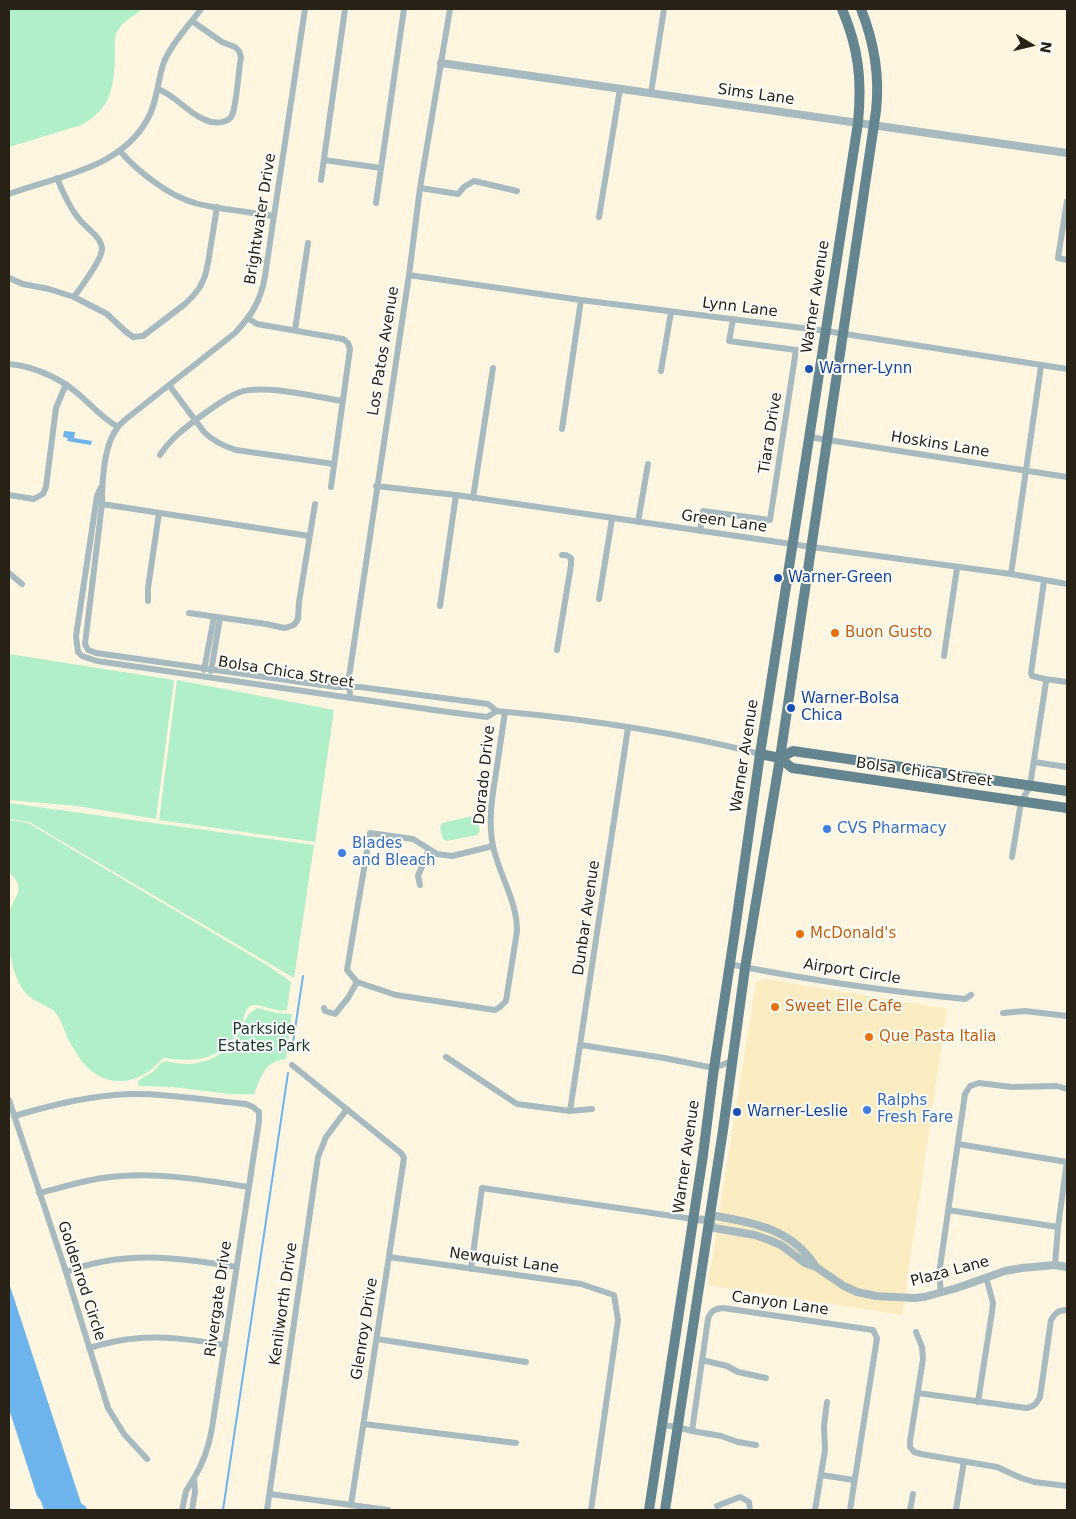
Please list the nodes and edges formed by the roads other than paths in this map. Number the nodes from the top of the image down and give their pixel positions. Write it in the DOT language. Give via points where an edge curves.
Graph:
graph roads {
  1 [pos="201,9"];
  2 [pos="305,9"];
  3 [pos="345,9"];
  4 [pos="404,9"];
  5 [pos="450,9"];
  6 [pos="664,9"];
  7 [pos="842,9"];
  8 [pos="862,9"];
  9 [pos="192,21"];
  10 [pos="441,63"];
  11 [pos="158,89"];
  12 [pos="620,89"];
  13 [pos="651,93"];
  14 [pos="858,123"];
  15 [pos="874,125"];
  16 [pos="120,150"];
  17 [pos="1067,152"];
  18 [pos="324,160"];
  19 [pos="381,168"];
  20 [pos="57,178"];
  21 [pos="321,180"];
  22 [pos="420,188"];
  23 [pos="517,191"];
  24 [pos="9,194"];
  25 [pos="1067,201"];
  26 [pos="376,203"];
  27 [pos="217,207"];
  28 [pos="274,216"];
  29 [pos="599,217"];
  30 [pos="308,243"];
  31 [pos="1067,260"];
  32 [pos="409,276"];
  33 [pos="9,278"];
  34 [pos="74,297"];
  35 [pos="581,300"];
  36 [pos="671,312"];
  37 [pos="248,319"];
  38 [pos="733,320"];
  39 [pos="295,330"];
  40 [pos="826,331"];
  41 [pos="844,334"];
  42 [pos="9,364"];
  43 [pos="1041,366"];
  44 [pos="493,368"];
  45 [pos="1067,370"];
  46 [pos="661,371"];
  47 [pos="66,384"];
  48 [pos="169,385"];
  49 [pos="342,401"];
  50 [pos="196,420"];
  51 [pos="118,427"];
  52 [pos="562,429"];
  53 [pos="809,438"];
  54 [pos="828,440"];
  55 [pos="160,455"];
  56 [pos="334,464"];
  57 [pos="648,464"];
  58 [pos="1026,470"];
  59 [pos="1067,477"];
  60 [pos="102,486"];
  61 [pos="376,486"];
  62 [pos="331,487"];
  63 [pos="9,495"];
  64 [pos="456,495"];
  65 [pos="473,498"];
  66 [pos="102,504"];
  67 [pos="314,504"];
  68 [pos="159,513"];
  69 [pos="612,519"];
  70 [pos="638,522"];
  71 [pos="700,531"];
  72 [pos="310,536"];
  73 [pos="794,544"];
  74 [pos="812,548"];
  75 [pos="562,555"];
  76 [pos="956,568"];
  77 [pos="9,573"];
  78 [pos="1011,574"];
  79 [pos="1044,581"];
  80 [pos="22,584"];
  81 [pos="1067,584"];
  82 [pos="600,599"];
  83 [pos="148,601"];
  84 [pos="440,606"];
  85 [pos="189,613"];
  86 [pos="217,617"];
  87 [pos="85,636"];
  88 [pos="76,645"];
  89 [pos="557,650"];
  90 [pos="944,656"];
  91 [pos="208,668"];
  92 [pos="207,676"];
  93 [pos="1045,679"];
  94 [pos="1067,682"];
  95 [pos="349,687"];
  96 [pos="350,698"];
  97 [pos="501,711"];
  98 [pos="628,728"];
  99 [pos="760,754"];
  100 [pos="780,758"];
  101 [pos="1034,762"];
  102 [pos="1067,767"];
  103 [pos="931,772"];
  104 [pos="1030,786"];
  105 [pos="928,788"];
  106 [pos="1067,791"];
  107 [pos="1021,802"];
  108 [pos="1067,808"];
  109 [pos="493,846"];
  110 [pos="429,850"];
  111 [pos="1012,857"];
  112 [pos="420,885"];
  113 [pos="729,964"];
  114 [pos="745,968"];
  115 [pos="357,982"];
  116 [pos="972,995"];
  117 [pos="324,1008"];
  118 [pos="1003,1013"];
  119 [pos="1067,1016"];
  120 [pos="581,1045"];
  121 [pos="446,1057"];
  122 [pos="732,1061"];
  123 [pos="292,1065"];
  124 [pos="714,1068"];
  125 [pos="1067,1089"];
  126 [pos="9,1100"];
  127 [pos="347,1109"];
  128 [pos="592,1109"];
  129 [pos="570,1111"];
  130 [pos="14,1116"];
  131 [pos="958,1144"];
  132 [pos="1067,1161"];
  133 [pos="248,1186"];
  134 [pos="39,1193"];
  135 [pos="948,1210"];
  136 [pos="693,1219"];
  137 [pos="709,1220"];
  138 [pos="1058,1227"];
  139 [pos="389,1257"];
  140 [pos="1055,1265"];
  141 [pos="236,1266"];
  142 [pos="816,1267"];
  143 [pos="1067,1267"];
  144 [pos="471,1269"];
  145 [pos="66,1272"];
  146 [pos="986,1277"];
  147 [pos="941,1292"];
  148 [pos="1067,1310"];
  149 [pos="916,1332"];
  150 [pos="377,1339"];
  151 [pos="225,1345"];
  152 [pos="89,1348"];
  153 [pos="702,1360"];
  154 [pos="526,1362"];
  155 [pos="766,1378"];
  156 [pos="918,1393"];
  157 [pos="827,1402"];
  158 [pos="978,1402"];
  159 [pos="364,1424"];
  160 [pos="663,1425"];
  161 [pos="677,1427"];
  162 [pos="692,1432"];
  163 [pos="516,1443"];
  164 [pos="756,1445"];
  165 [pos="147,1460"];
  166 [pos="964,1461"];
  167 [pos="821,1475"];
  168 [pos="194,1478"];
  169 [pos="854,1480"];
  170 [pos="1067,1486"];
  171 [pos="270,1494"];
  172 [pos="913,1494"];
  173 [pos="351,1505"];
  174 [pos="717,1506"];
  175 [pos="182,1510"];
  176 [pos="192,1510"];
  177 [pos="267,1510"];
  178 [pos="388,1510"];
  179 [pos="592,1510"];
  180 [pos="649,1510"];
  181 [pos="665,1510"];
  182 [pos="750,1510"];
  183 [pos="815,1510"];
  184 [pos="850,1510"];
  185 [pos="910,1510"];
  186 [pos="956,1510"];
  1 -- 9 [label="street"];
  2 -- 28 [label="street, Brightwater Drive"];
  3 -- 18 [label="street"];
  4 -- 19 [label="street"];
  5 -- 10 [label="street, Los Patos Avenue"];
  6 -- 13 [label="street"];
  7 -- 14 [label="main road, Warner Avenue" via="859,68"];
  8 -- 15 [label="main road, Warner Avenue" via="876,60 878,97"];
  9 -- 11 [label="street" via="162,65"];
  9 -- 11 [label="street" via="239,52 241,57 232,113 227,121 220,123 203,120"];
  10 -- 12 [label="street, Sims Lane"];
  10 -- 22 [label="street, Los Patos Avenue"];
  11 -- 16 [label="street" via="148,120"];
  12 -- 13 [label="street, Sims Lane"];
  12 -- 29 [label="street"];
  13 -- 14 [label="street, Sims Lane"];
  14 -- 15 [label="street, Sims Lane"];
  14 -- 40 [label="main road, Warner Avenue"];
  15 -- 17 [label="street, Sims Lane"];
  15 -- 41 [label="main road, Warner Avenue"];
  16 -- 20 [label="street" via="99,163"];
  16 -- 27 [label="street" via="168,191 195,203"];
  18 -- 19 [label="street"];
  18 -- 21 [label="street"];
  19 -- 26 [label="street"];
  20 -- 24 [label="street"];
  20 -- 34 [label="street" via="64,198 102,248"];
  22 -- 23 [label="street" via="458,194 474,181"];
  22 -- 32 [label="street, Los Patos Avenue"];
  25 -- 31 [label="street" via="1058,258"];
  27 -- 28 [label="street"];
  27 -- 34 [label="street" via="208,263 200,287 185,304 143,336 133,337 107,314"];
  28 -- 37 [label="street, Brightwater Drive" via="262,293"];
  30 -- 39 [label="street"];
  32 -- 35 [label="street, Lynn Lane"];
  32 -- 61 [label="street, Los Patos Avenue"];
  33 -- 34 [label="street"];
  35 -- 36 [label="street, Lynn Lane"];
  35 -- 52 [label="street"];
  36 -- 38 [label="street, Lynn Lane"];
  36 -- 46 [label="street"];
  37 -- 39 [label="street" via="257,324"];
  37 -- 48 [label="street, Brightwater Drive"];
  38 -- 40 [label="street, Lynn Lane"];
  38 -- 71 [label="street, Tiara Drive" via="729,341 796,350 770,520 703,511"];
  39 -- 49 [label="street" via="343,339 348,343 350,349"];
  40 -- 41 [label="street, Lynn Lane"];
  40 -- 53 [label="main road, Warner Avenue"];
  41 -- 43 [label="street, Lynn Lane"];
  41 -- 54 [label="main road, Warner Avenue"];
  42 -- 47 [label="street" via="35,370"];
  43 -- 45 [label="street, Lynn Lane"];
  43 -- 58 [label="street"];
  44 -- 65 [label="street"];
  47 -- 51 [label="street" via="103,418"];
  47 -- 63 [label="street" via="56,408 43,494 34,499"];
  48 -- 50 [label="street"];
  48 -- 51 [label="street, Brightwater Drive"];
  49 -- 50 [label="street" via="253,389 225,399"];
  49 -- 56 [label="street"];
  50 -- 55 [label="street"];
  50 -- 56 [label="street" via="209,437 228,447"];
  51 -- 60 [label="street, Brightwater Drive" via="107,452"];
  53 -- 54 [label="street, Hoskins Lane"];
  53 -- 73 [label="main road, Warner Avenue"];
  54 -- 58 [label="street, Hoskins Lane"];
  54 -- 74 [label="main road, Warner Avenue"];
  56 -- 62 [label="street"];
  57 -- 70 [label="street"];
  58 -- 59 [label="street, Hoskins Lane"];
  58 -- 78 [label="street"];
  60 -- 66 [label="street, Brightwater Drive"];
  60 -- 88 [label="street, Brightwater Drive" via="96,496"];
  61 -- 64 [label="street, Green Lane"];
  61 -- 95 [label="street, Los Patos Avenue"];
  64 -- 65 [label="street, Green Lane"];
  64 -- 84 [label="street"];
  65 -- 69 [label="street, Green Lane"];
  66 -- 68 [label="street"];
  66 -- 87 [label="street, Brightwater Drive"];
  67 -- 72 [label="street"];
  68 -- 72 [label="street"];
  68 -- 83 [label="street"];
  69 -- 70 [label="street, Green Lane"];
  69 -- 82 [label="street"];
  70 -- 71 [label="street, Green Lane"];
  71 -- 73 [label="street, Green Lane"];
  72 -- 86 [label="street" via="298,619 294,625 285,628"];
  73 -- 74 [label="street, Green Lane"];
  73 -- 99 [label="main road, Warner Avenue"];
  74 -- 76 [label="street, Green Lane"];
  74 -- 100 [label="main road, Warner Avenue"];
  75 -- 89 [label="street" via="571,558 571,564"];
  76 -- 78 [label="street, Green Lane"];
  76 -- 90 [label="street"];
  77 -- 80 [label="street"];
  78 -- 79 [label="street, Green Lane"];
  79 -- 81 [label="street, Green Lane"];
  79 -- 93 [label="street" via="1032,676"];
  85 -- 86 [label="street"];
  86 -- 91 [label="street"];
  87 -- 91 [label="street, Bolsa Chica Street" via="88,650 93,652"];
  88 -- 92 [label="street, Bolsa Chica Street" via="82,656 97,661"];
  91 -- 92 [label="street"];
  91 -- 95 [label="street, Bolsa Chica Street"];
  92 -- 96 [label="street, Bolsa Chica Street"];
  93 -- 94 [label="street"];
  93 -- 101 [label="street"];
  95 -- 96 [label="street, Los Patos Avenue"];
  95 -- 97 [label="street, Bolsa Chica Street" via="488,704"];
  96 -- 97 [label="street, Bolsa Chica Street" via="487,717"];
  97 -- 98 [label="street, Bolsa Chica Street"];
  97 -- 109 [label="street, Dorado Drive" via="490,824"];
  98 -- 99 [label="street, Bolsa Chica Street"];
  98 -- 120 [label="street, Dunbar Avenue"];
  99 -- 100 [label="main road, Bolsa Chica Street"];
  99 -- 113 [label="main road, Warner Avenue"];
  100 -- 103 [label="main road, Bolsa Chica Street" via="793,751"];
  100 -- 105 [label="main road, Bolsa Chica Street" via="792,768"];
  100 -- 114 [label="main road, Warner Avenue"];
  101 -- 102 [label="street"];
  101 -- 104 [label="street"];
  103 -- 104 [label="main road, Bolsa Chica Street"];
  103 -- 105 [label="main road"];
  104 -- 106 [label="main road, Bolsa Chica Street"];
  104 -- 107 [label="street"];
  105 -- 107 [label="main road, Bolsa Chica Street"];
  107 -- 108 [label="main road, Bolsa Chica Street"];
  107 -- 111 [label="street"];
  109 -- 110 [label="street" via="452,856"];
  109 -- 115 [label="street, Dorado Drive" via="517,920 508,996 503,1004 495,1010 396,995"];
  110 -- 112 [label="street" via="418,876"];
  110 -- 115 [label="street" via="413,840 370,833 347,970"];
  113 -- 114 [label="street, Airport Circle"];
  113 -- 124 [label="main road, Warner Avenue"];
  114 -- 116 [label="street, Airport Circle" via="914,994 965,999"];
  114 -- 122 [label="main road, Warner Avenue"];
  115 -- 117 [label="street" via="335,1014"];
  118 -- 119 [label="street" via="1026,1010"];
  120 -- 124 [label="street"];
  120 -- 129 [label="street, Dunbar Avenue"];
  121 -- 129 [label="street" via="517,1104"];
  122 -- 124 [label="street"];
  122 -- 137 [label="main road, Warner Avenue"];
  123 -- 127 [label="street"];
  124 -- 136 [label="main road, Warner Avenue"];
  125 -- 131 [label="street" via="979,1083 970,1086 965,1094"];
  126 -- 130 [label="street, Goldenrod Circle"];
  127 -- 139 [label="street, Glenroy Drive" via="404,1158"];
  127 -- 171 [label="street, Kenilworth Drive" via="326,1137 318,1158"];
  128 -- 129 [label="street"];
  130 -- 133 [label="street, Rivergate Drive" via="57,1104 130,1094 246,1104 257,1110 259,1115"];
  130 -- 134 [label="street, Goldenrod Circle"];
  131 -- 132 [label="street"];
  131 -- 135 [label="street"];
  132 -- 138 [label="street"];
  133 -- 134 [label="street" via="141,1175 96,1179"];
  133 -- 141 [label="street, Rivergate Drive"];
  134 -- 145 [label="street, Goldenrod Circle"];
  135 -- 138 [label="street"];
  135 -- 147 [label="street" via="939,1274"];
  136 -- 137 [label="street, Plaza Lane"];
  136 -- 144 [label="street" via="482,1188"];
  136 -- 160 [label="main road, Warner Avenue"];
  137 -- 142 [label="street, Plaza Lane" via="714,1228 755,1235 781,1245"];
  137 -- 142 [label="street, Plaza Lane" via="716,1216 770,1229 790,1240 809,1256"];
  137 -- 161 [label="main road, Warner Avenue"];
  138 -- 140 [label="street"];
  139 -- 144 [label="street, Newquist Lane"];
  139 -- 150 [label="street, Glenroy Drive"];
  140 -- 143 [label="street, Plaza Lane"];
  140 -- 146 [label="street, Plaza Lane" via="1022,1268"];
  141 -- 145 [label="street" via="151,1256 115,1259"];
  141 -- 151 [label="street, Rivergate Drive"];
  142 -- 147 [label="street, Plaza Lane" via="844,1286 876,1296 914,1298"];
  144 -- 179 [label="street, Newquist Lane" via="581,1284 614,1295 618,1320"];
  145 -- 152 [label="street, Goldenrod Circle"];
  146 -- 147 [label="street, Plaza Lane"];
  146 -- 158 [label="street" via="993,1303"];
  148 -- 158 [label="street" via="1059,1310 1051,1320 1040,1397 1036,1405 1026,1408"];
  149 -- 156 [label="street" via="923,1359"];
  150 -- 154 [label="street"];
  150 -- 159 [label="street, Glenroy Drive"];
  151 -- 152 [label="street" via="152,1337"];
  151 -- 168 [label="street, Rivergate Drive" via="210,1442"];
  152 -- 165 [label="street, Goldenrod Circle" via="108,1408 124,1434"];
  153 -- 155 [label="street"];
  153 -- 162 [label="street, Canyon Lane"];
  153 -- 169 [label="street, Canyon Lane" via="708,1319 716,1309 873,1330 877,1338"];
  156 -- 158 [label="street"];
  156 -- 166 [label="street" via="910,1447 914,1452"];
  157 -- 167 [label="street"];
  159 -- 163 [label="street"];
  159 -- 173 [label="street, Glenroy Drive"];
  160 -- 161 [label="street"];
  160 -- 180 [label="main road, Warner Avenue"];
  161 -- 162 [label="street"];
  161 -- 181 [label="main road, Warner Avenue"];
  162 -- 164 [label="street"];
  166 -- 170 [label="street" via="997,1467 1034,1482"];
  166 -- 186 [label="street"];
  167 -- 169 [label="street"];
  167 -- 183 [label="street"];
  168 -- 175 [label="street, Rivergate Drive" via="186,1491"];
  168 -- 176 [label="street, Rivergate Drive"];
  169 -- 184 [label="street"];
  171 -- 173 [label="street"];
  171 -- 177 [label="street, Kenilworth Drive"];
  172 -- 185 [label="street"];
  173 -- 178 [label="street"];
  174 -- 182 [label="street" via="740,1498 749,1502"];
}
